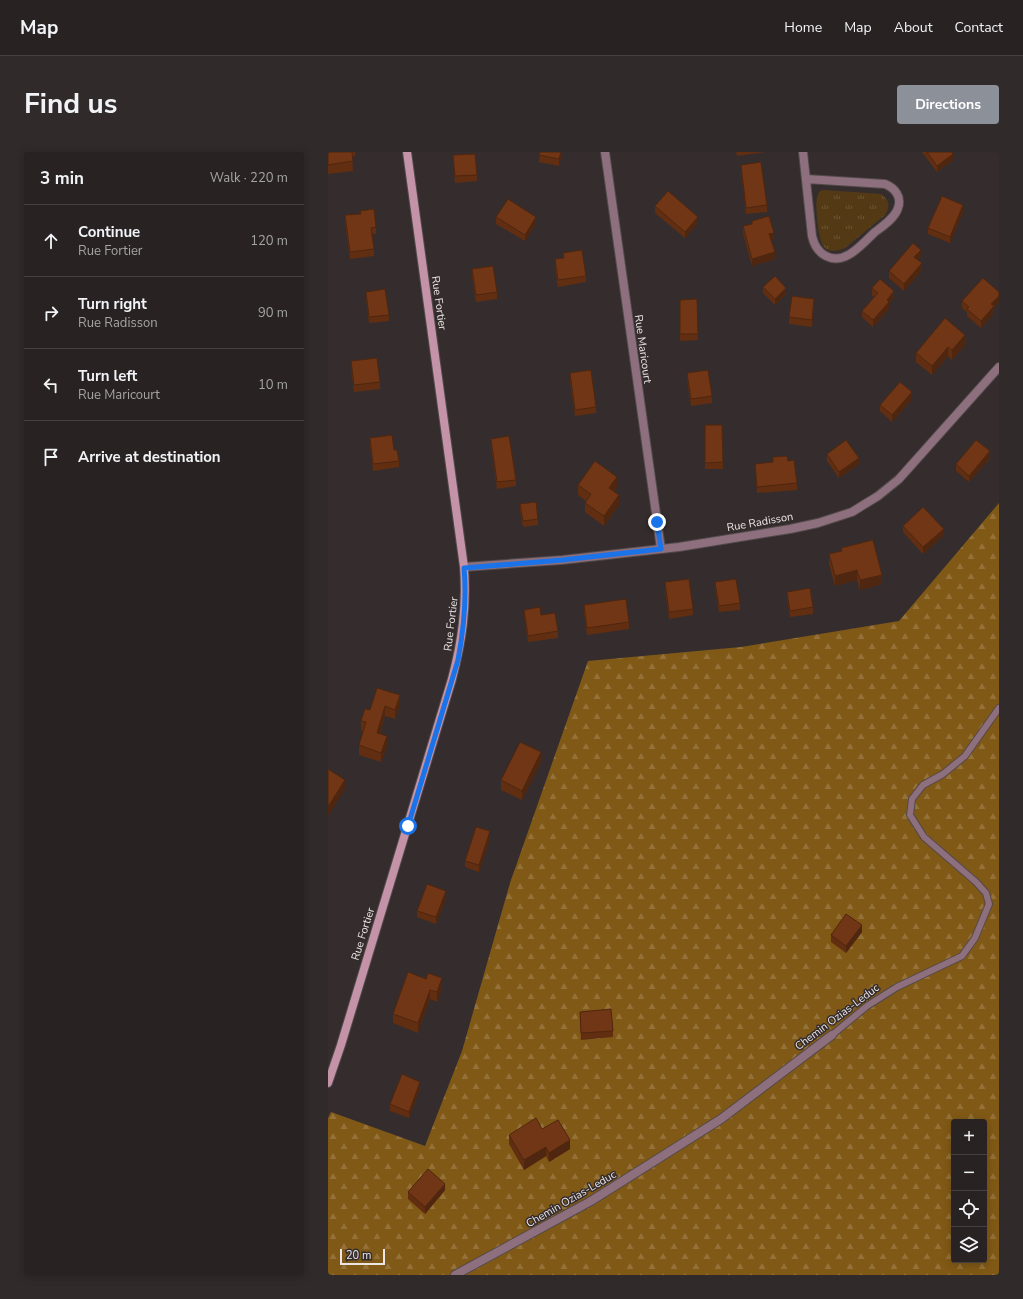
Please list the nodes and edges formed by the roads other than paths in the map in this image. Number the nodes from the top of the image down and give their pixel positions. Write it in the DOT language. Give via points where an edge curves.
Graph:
graph roads {
  1 [pos="407,152"];
  2 [pos="605,152"];
  3 [pos="803,152"];
  4 [pos="806,179"];
  5 [pos="999,367"];
  6 [pos="661,549"];
  7 [pos="464,568"];
  8 [pos="999,708"];
  9 [pos="832,1035"];
  10 [pos="328,1084"];
  11 [pos="455,1275"];
  1 -- 7 [label="street, Rue Fortier"];
  2 -- 6 [label="street, Rue Maricourt"];
  3 -- 4 [label="street"];
  4 -- 4 [label="street" via="813,242 820,252 828,257 836,259 849,255 893,217 899,206 895,190 885,184"];
  5 -- 6 [label="street, Rue Radisson" via="899,479 852,512 818,523 783,530"];
  6 -- 7 [label="street, Rue Radisson"];
  7 -- 10 [label="street, Rue Fortier" via="465,612 456,666"];
  8 -- 9 [label="lane, Chemin Ozias-Leduc" via="965,756 943,774 923,785 912,799 910,814 924,837 986,893 989,904 975,938 962,956 897,987 867,1006"];
  9 -- 11 [label="street, Chemin Ozias-Leduc" via="721,1119 591,1202"];
}
